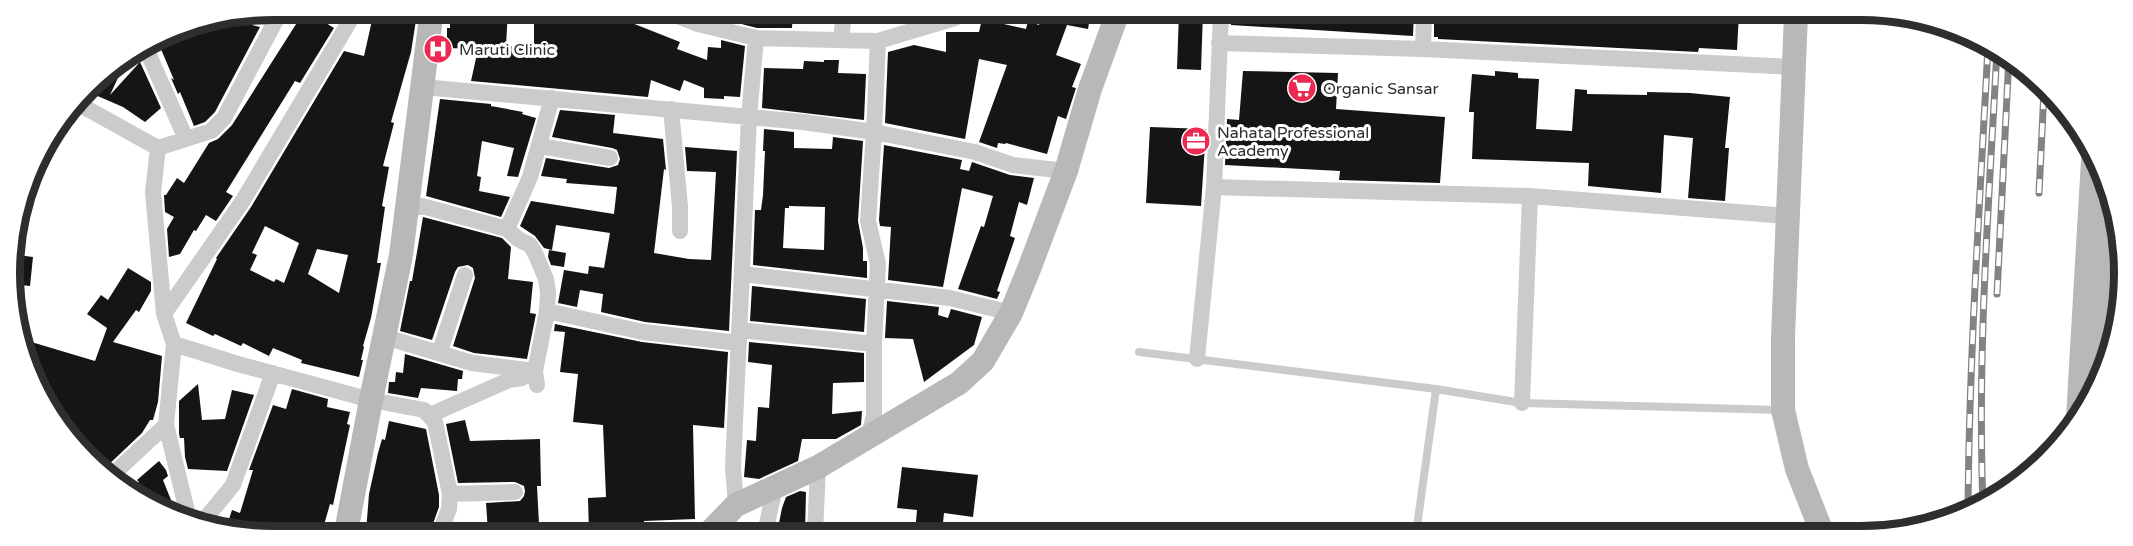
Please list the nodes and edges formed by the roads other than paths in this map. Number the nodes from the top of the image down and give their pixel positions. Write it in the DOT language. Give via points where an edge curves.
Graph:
graph roads {
  1 [pos="276,20"];
  2 [pos="350,20"];
  3 [pos="426,20"];
  4 [pos="708,20"];
  5 [pos="843,20"];
  6 [pos="939,20"];
  7 [pos="1115,20"];
  8 [pos="1220,20"];
  9 [pos="1424,20"];
  10 [pos="1796,20"];
  11 [pos="756,39"];
  12 [pos="841,40"];
  13 [pos="878,41"];
  14 [pos="1219,43"];
  15 [pos="1423,49"];
  16 [pos="148,52"];
  17 [pos="1794,67"];
  18 [pos="423,87"];
  19 [pos="552,98"];
  20 [pos="82,106"];
  21 [pos="671,109"];
  22 [pos="749,117"];
  23 [pos="874,132"];
  24 [pos="186,138"];
  25 [pos="540,146"];
  26 [pos="158,148"];
  27 [pos="610,158"];
  28 [pos="1066,171"];
  29 [pos="2093,174"];
  30 [pos="1214,187"];
  31 [pos="1530,196"];
  32 [pos="407,210"];
  33 [pos="1788,216"];
  34 [pos="2109,227"];
  35 [pos="507,229"];
  36 [pos="680,231"];
  37 [pos="743,274"];
  38 [pos="465,276"];
  39 [pos="878,291"];
  40 [pos="547,311"];
  41 [pos="1011,313"];
  42 [pos="165,314"];
  43 [pos="385,337"];
  44 [pos="739,337"];
  45 [pos="174,344"];
  46 [pos="874,344"];
  47 [pos="440,351"];
  48 [pos="1139,352"];
  49 [pos="1197,359"];
  50 [pos="273,373"];
  51 [pos="2092,374"];
  52 [pos="2091,376"];
  53 [pos="536,378"];
  54 [pos="1436,389"];
  55 [pos="371,400"];
  56 [pos="1522,404"];
  57 [pos="1783,410"];
  58 [pos="430,415"];
  59 [pos="166,425"];
  60 [pos="869,436"];
  61 [pos="818,467"];
  62 [pos="116,472"];
  63 [pos="775,487"];
  64 [pos="515,492"];
  65 [pos="450,494"];
  66 [pos="736,505"];
  67 [pos="187,511"];
  68 [pos="206,518"];
  69 [pos="347,526"];
  70 [pos="442,526"];
  71 [pos="716,526"];
  72 [pos="767,526"];
  73 [pos="815,526"];
  74 [pos="1417,526"];
  75 [pos="1819,526"];
  1 -- 24 [label="street" via="225,118 211,131"];
  2 -- 42 [label="street" via="242,202"];
  3 -- 18 [label="street"];
  4 -- 11 [label="street"];
  5 -- 12 [label="street"];
  6 -- 13 [label="street"];
  7 -- 28 [label="street"];
  8 -- 14 [label="street"];
  9 -- 15 [label="street"];
  10 -- 17 [label="street"];
  11 -- 12 [label="street"];
  11 -- 22 [label="street"];
  12 -- 13 [label="street"];
  13 -- 23 [label="street"];
  14 -- 15 [label="street"];
  14 -- 30 [label="street"];
  15 -- 17 [label="street"];
  16 -- 24 [label="street"];
  17 -- 33 [label="street"];
  18 -- 19 [label="street"];
  18 -- 32 [label="street"];
  19 -- 21 [label="street"];
  19 -- 25 [label="street"];
  20 -- 26 [label="street"];
  21 -- 22 [label="street"];
  21 -- 36 [label="street"];
  22 -- 23 [label="street"];
  22 -- 37 [label="street"];
  23 -- 28 [label="street" via="975,152 1012,165"];
  23 -- 39 [label="street" via="868,221 878,264"];
  24 -- 26 [label="street"];
  25 -- 27 [label="street"];
  25 -- 35 [label="street"];
  26 -- 42 [label="street" via="153,192"];
  28 -- 41 [label="street"];
  29 -- 52 [label="street"];
  30 -- 31 [label="street"];
  30 -- 49 [label="street"];
  31 -- 33 [label="street"];
  31 -- 56 [label="street"];
  32 -- 35 [label="street" via="422,206"];
  32 -- 43 [label="street"];
  33 -- 57 [label="street"];
  34 -- 51 [label="street"];
  35 -- 40 [label="street" via="535,253 546,279"];
  37 -- 39 [label="street"];
  37 -- 44 [label="street"];
  38 -- 47 [label="street"];
  39 -- 41 [label="street" via="950,298"];
  39 -- 46 [label="street"];
  40 -- 44 [label="street" via="643,333"];
  40 -- 53 [label="street"];
  41 -- 60 [label="street" via="983,361 959,383"];
  42 -- 45 [label="street"];
  43 -- 47 [label="street"];
  43 -- 55 [label="street"];
  44 -- 46 [label="street"];
  44 -- 66 [label="street" via="733,466"];
  45 -- 50 [label="street"];
  45 -- 59 [label="street"];
  46 -- 60 [label="street" via="874,415"];
  47 -- 53 [label="street"];
  48 -- 49 [label="lane"];
  49 -- 54 [label="lane"];
  50 -- 55 [label="street"];
  50 -- 68 [label="street" via="233,485"];
  53 -- 58 [label="street" via="509,380"];
  54 -- 56 [label="lane"];
  54 -- 74 [label="lane"];
  55 -- 58 [label="street" via="424,410"];
  55 -- 69 [label="street"];
  56 -- 57 [label="lane"];
  57 -- 75 [label="street" via="1797,470"];
  58 -- 65 [label="street" via="435,422"];
  59 -- 62 [label="street"];
  59 -- 67 [label="street"];
  60 -- 61 [label="street"];
  61 -- 63 [label="street"];
  61 -- 73 [label="street"];
  63 -- 66 [label="street"];
  63 -- 72 [label="street"];
  64 -- 65 [label="street"];
  65 -- 70 [label="street"];
  66 -- 71 [label="street"];
}
